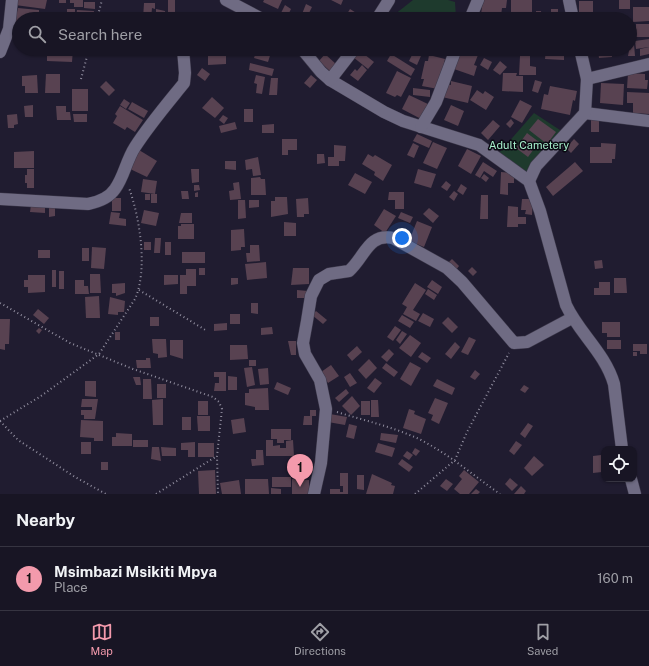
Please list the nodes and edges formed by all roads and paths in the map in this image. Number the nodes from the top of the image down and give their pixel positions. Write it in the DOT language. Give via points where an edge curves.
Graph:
graph roads {
  1 [pos="12,0"];
  2 [pos="102,0"];
  3 [pos="226,0"];
  4 [pos="389,0"];
  5 [pos="478,0"];
  6 [pos="569,0"];
  7 [pos="99,12"];
  8 [pos="247,12"];
  9 [pos="381,12"];
  10 [pos="473,12"];
  11 [pos="572,12"];
  12 [pos="0,52"];
  13 [pos="87,56"];
  14 [pos="184,56"];
  15 [pos="308,56"];
  16 [pos="349,56"];
  17 [pos="453,56"];
  18 [pos="582,56"];
  19 [pos="649,64"];
  20 [pos="81,79"];
  21 [pos="587,79"];
  22 [pos="330,80"];
  23 [pos="585,113"];
  24 [pos="649,121"];
  25 [pos="421,127"];
  26 [pos="123,172"];
  27 [pos="530,181"];
  28 [pos="0,199"];
  29 [pos="139,290"];
  30 [pos="0,303"];
  31 [pos="572,318"];
  32 [pos="207,331"];
  33 [pos="514,343"];
  34 [pos="99,354"];
  35 [pos="326,409"];
  36 [pos="0,421"];
  37 [pos="622,446"];
  38 [pos="217,456"];
  39 [pos="455,460"];
  40 [pos="632,482"];
  41 [pos="106,494"];
  42 [pos="156,494"];
  43 [pos="218,494"];
  44 [pos="314,494"];
  45 [pos="415,494"];
  46 [pos="500,494"];
  47 [pos="635,494"];
  1 -- 12 [label="street" via="9,29"];
  2 -- 7 [label="path"];
  3 -- 8 [label="street"];
  4 -- 9 [label="street"];
  5 -- 10 [label="street"];
  6 -- 11 [label="street"];
  13 -- 20 [label="path"];
  14 -- 26 [label="street" via="186,73 184,84 139,141"];
  15 -- 22 [label="street"];
  16 -- 22 [label="street"];
  17 -- 25 [label="street" via="436,102"];
  18 -- 21 [label="street"];
  19 -- 21 [label="street"];
  21 -- 23 [label="street"];
  22 -- 25 [label="street" via="384,112"];
  23 -- 24 [label="street"];
  23 -- 27 [label="street" via="536,166"];
  25 -- 27 [label="street" via="479,145"];
  26 -- 28 [label="street" via="114,190 96,202 80,204"];
  26 -- 29 [label="path" via="134,202 140,239"];
  27 -- 31 [label="street"];
  29 -- 32 [label="path"];
  29 -- 34 [label="path"];
  30 -- 34 [label="path" via="70,343"];
  31 -- 33 [label="street" via="528,342"];
  31 -- 37 [label="street" via="611,374"];
  33 -- 35 [label="street" via="447,268 393,238 379,237 349,271 329,274 319,280 311,296 303,343 309,362 320,380"];
  33 -- 39 [label="path"];
  34 -- 36 [label="path" via="41,396"];
  34 -- 38 [label="path" via="133,369 213,397 220,402 222,409"];
  35 -- 39 [label="path" via="385,425 422,441"];
  35 -- 44 [label="street" via="321,462"];
  36 -- 41 [label="path" via="18,440"];
  38 -- 42 [label="path"];
  38 -- 43 [label="path"];
  39 -- 45 [label="path"];
  39 -- 46 [label="path"];
  40 -- 47 [label="street"];
}
